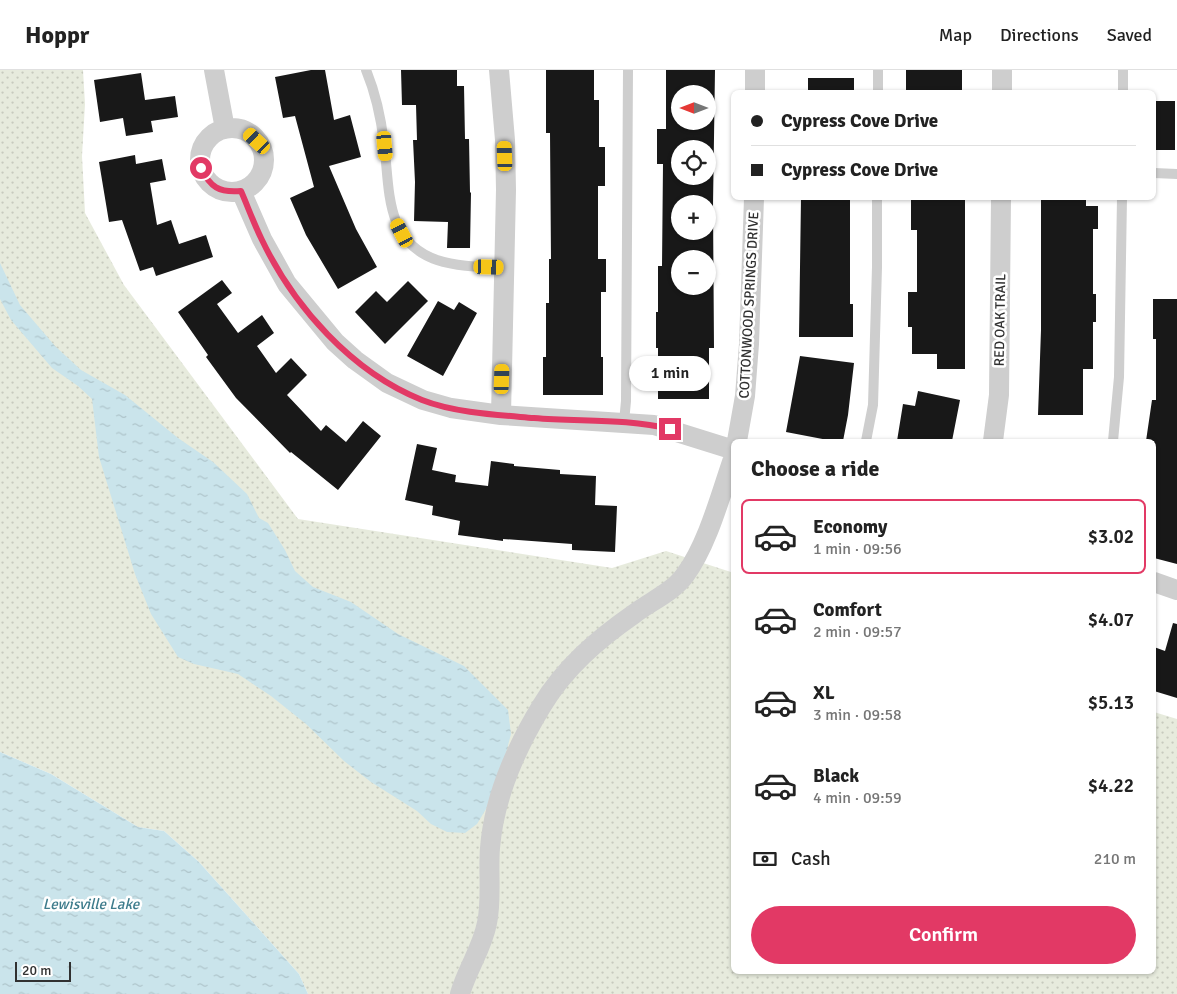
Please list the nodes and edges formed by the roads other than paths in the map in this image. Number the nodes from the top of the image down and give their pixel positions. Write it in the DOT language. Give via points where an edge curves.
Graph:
graph roads {
  1 [pos="214,70"];
  2 [pos="366,70"];
  3 [pos="499,70"];
  4 [pos="628,70"];
  5 [pos="755,70"];
  6 [pos="878,70"];
  7 [pos="1002,70"];
  8 [pos="1123,70"];
  9 [pos="755,90"];
  10 [pos="878,90"];
  11 [pos="1002,90"];
  12 [pos="1123,90"];
  13 [pos="225,129"];
  14 [pos="1156,173"];
  15 [pos="1177,174"];
  16 [pos="241,191"];
  17 [pos="754,200"];
  18 [pos="877,200"];
  19 [pos="1001,200"];
  20 [pos="1122,200"];
  21 [pos="504,268"];
  22 [pos="501,416"];
  23 [pos="624,422"];
  24 [pos="737,439"];
  25 [pos="866,439"];
  26 [pos="993,439"];
  27 [pos="1113,439"];
  28 [pos="731,449"];
  29 [pos="731,465"];
  30 [pos="1156,583"];
  31 [pos="1177,590"];
  32 [pos="460,994"];
  1 -- 13 [label="street"];
  2 -- 21 [label="lane" via="381,118 389,198 402,233 412,246 437,260 473,267"];
  3 -- 21 [label="street" via="505,140"];
  4 -- 23 [label="lane"];
  5 -- 9 [label="street"];
  6 -- 10 [label="lane"];
  7 -- 11 [label="street"];
  8 -- 12 [label="lane"];
  13 -- 16 [label="street" via="237,128 248,132 263,152 260,176"];
  13 -- 16 [label="street" via="213,134 205,143 200,156 201,168 206,180 216,188 228,192"];
  14 -- 15 [label="lane"];
  16 -- 22 [label="street" via="262,240 287,284 335,342 355,360 387,383 423,400"];
  17 -- 24 [label="street, COTTONWOOD SPRINGS DRIVE" via="750,344 746,396"];
  18 -- 25 [label="lane" via="873,405"];
  19 -- 26 [label="street, RED OAK TRAIL" via="999,395"];
  20 -- 27 [label="lane" via="1119,377"];
  21 -- 22 [label="street"];
  22 -- 23 [label="street"];
  23 -- 28 [label="street" via="654,425"];
  29 -- 32 [label="street" via="698,553 685,576 612,629 581,657 541,707 513,760 493,820 487,922 481,946"];
  30 -- 31 [label="street"];
}
